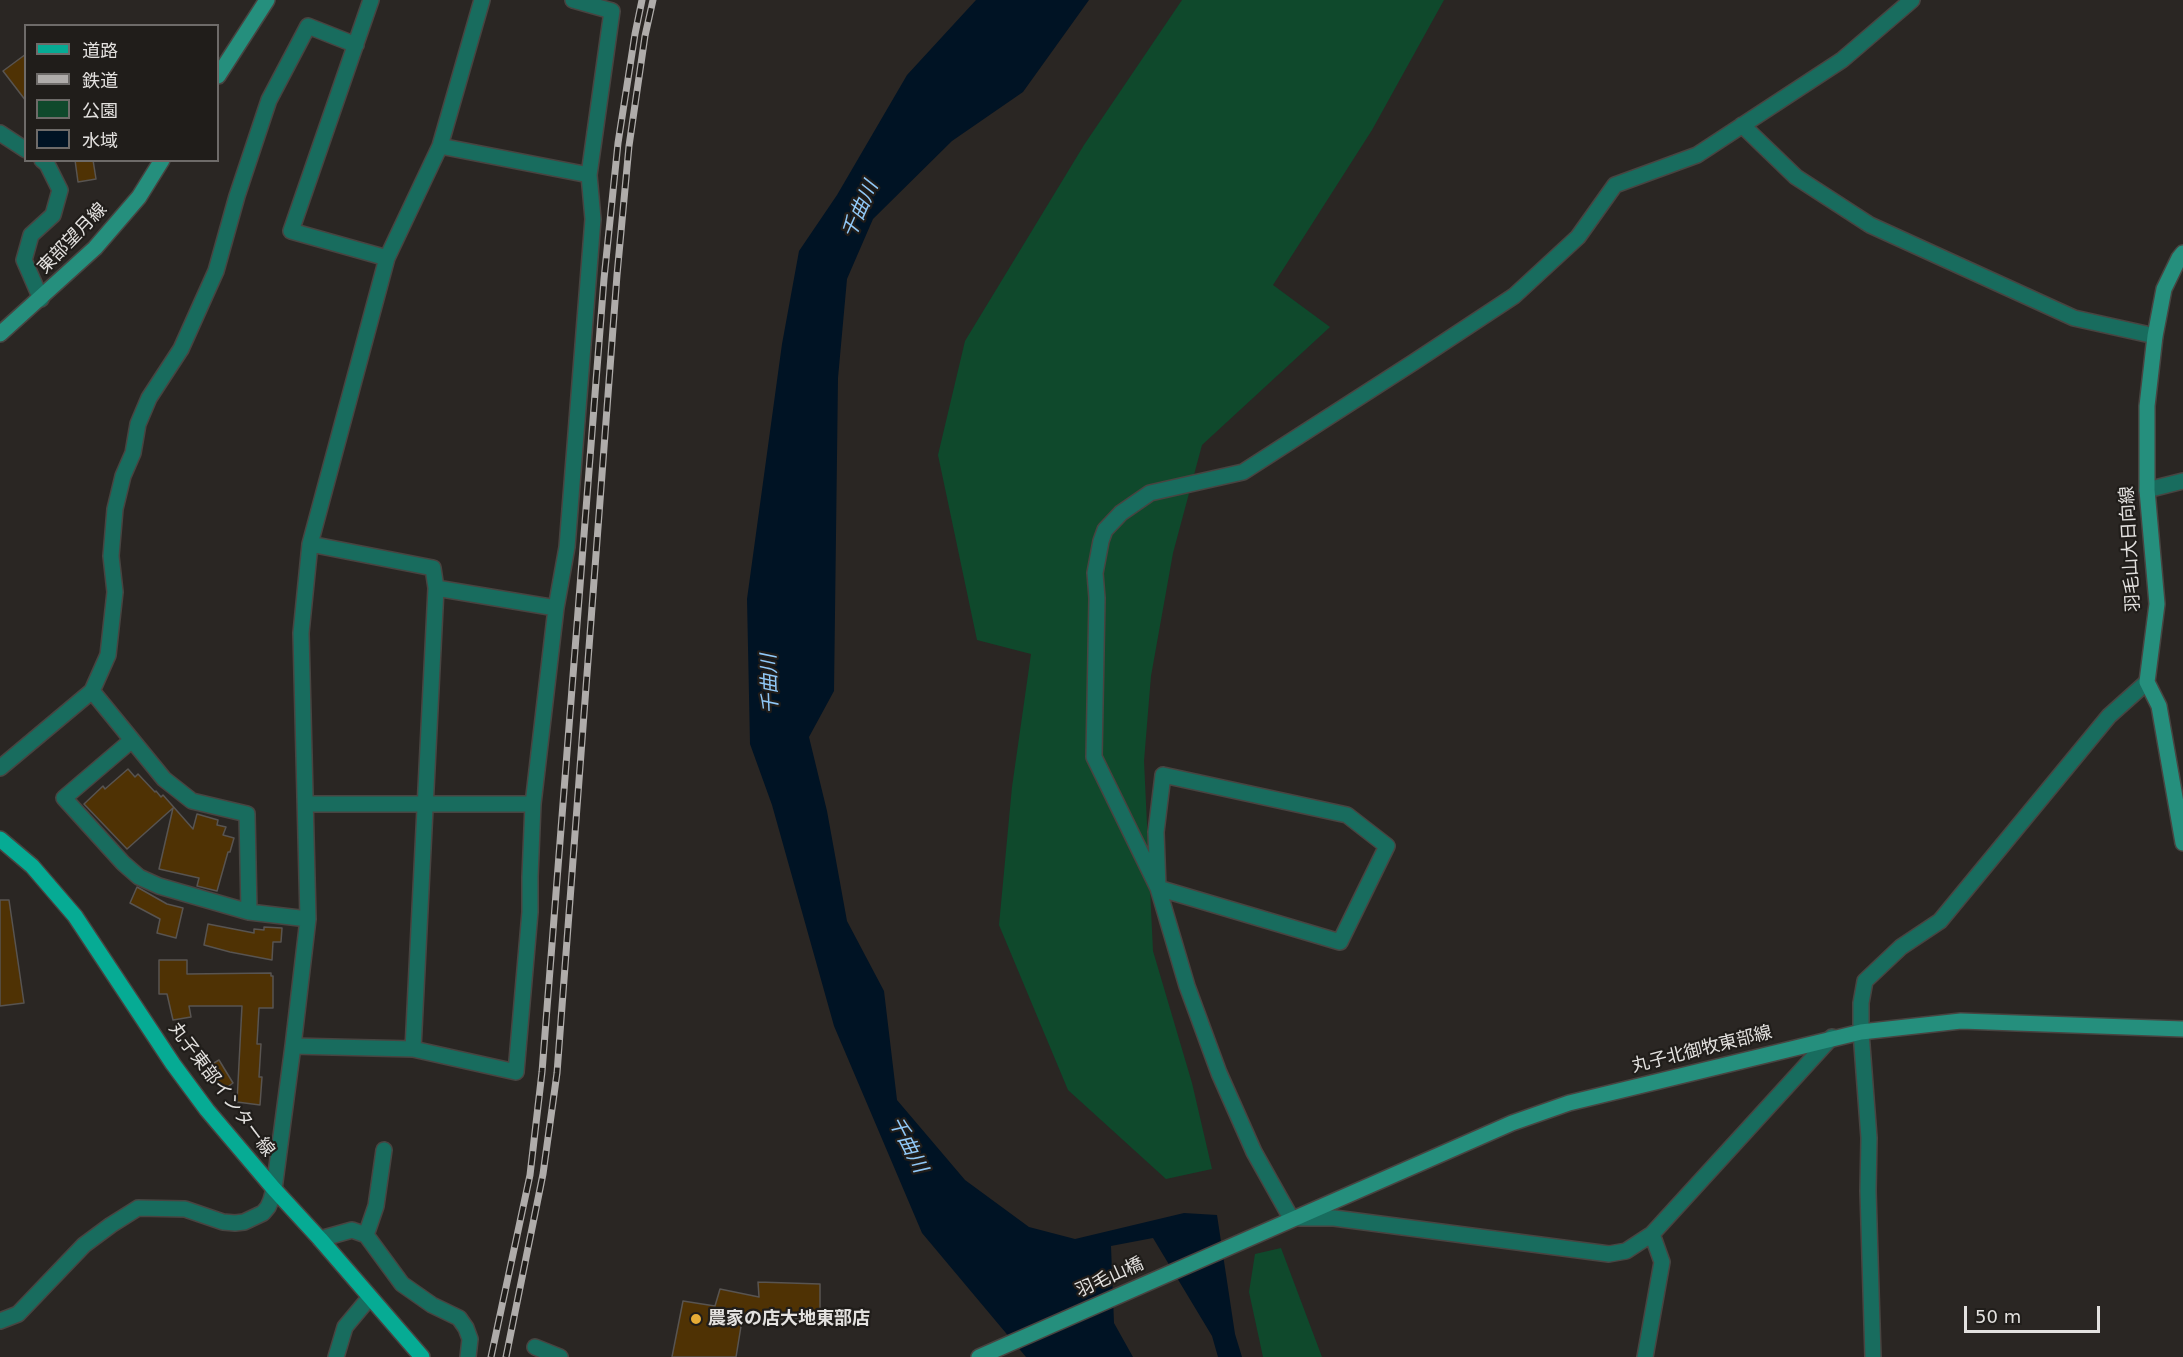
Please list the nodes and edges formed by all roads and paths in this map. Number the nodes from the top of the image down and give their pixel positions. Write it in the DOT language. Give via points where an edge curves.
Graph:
graph roads {
  1 [pos="267,0"];
  2 [pos="371,0"];
  3 [pos="482,0"];
  4 [pos="573,0"];
  5 [pos="1912,0"];
  6 [pos="357,45"];
  7 [pos="219,74"];
  8 [pos="1742,125"];
  9 [pos="0,133"];
  10 [pos="440,146"];
  11 [pos="24,149"];
  12 [pos="44,162"];
  13 [pos="161,162"];
  14 [pos="589,175"];
  15 [pos="2183,253"];
  16 [pos="387,258"];
  17 [pos="41,299"];
  18 [pos="0,334"];
  19 [pos="2155,336"];
  20 [pos="2183,481"];
  21 [pos="2146,490"];
  22 [pos="310,544"];
  23 [pos="436,588"];
  24 [pos="556,608"];
  25 [pos="2147,682"];
  26 [pos="92,691"];
  27 [pos="132,740"];
  28 [pos="0,768"];
  29 [pos="306,804"];
  30 [pos="425,804"];
  31 [pos="534,804"];
  32 [pos="0,839"];
  33 [pos="2183,843"];
  34 [pos="1158,888"];
  35 [pos="249,912"];
  36 [pos="308,919"];
  37 [pos="2183,1029"];
  38 [pos="1861,1032"];
  39 [pos="1832,1037"];
  40 [pos="293,1046"];
  41 [pos="413,1049"];
  42 [pos="384,1150"];
  43 [pos="274,1189"];
  44 [pos="1291,1218"];
  45 [pos="1652,1234"];
  46 [pos="366,1235"];
  47 [pos="1258,1235"];
  48 [pos="320,1239"];
  49 [pos="370,1297"];
  50 [pos="0,1321"];
  51 [pos="535,1347"];
  52 [pos="336,1357"];
  53 [pos="422,1357"];
  54 [pos="468,1357"];
  55 [pos="560,1357"];
  56 [pos="979,1357"];
  57 [pos="1645,1357"];
  58 [pos="1873,1357"];
  1 -- 7 [label="main road"];
  2 -- 6 [label="street"];
  3 -- 10 [label="street"];
  4 -- 14 [label="street" via="612,11"];
  5 -- 8 [label="street" via="1842,60"];
  6 -- 16 [label="street" via="291,231"];
  6 -- 26 [label="street" via="308,26 269,100 216,271 181,349 149,398 138,424 115,509 111,556 115,592 108,655"];
  8 -- 19 [label="street" via="1796,177 1870,225 2074,318"];
  8 -- 34 [label="street" via="1697,155 1615,185 1578,237 1514,296 1243,472 1150,493 1105,530 1095,573 1094,757"];
  9 -- 11 [label="street"];
  10 -- 14 [label="street"];
  10 -- 16 [label="street"];
  12 -- 17 [label="street" via="60,190 53,215 31,235 24,260"];
  13 -- 17 [label="main road, 東部望月線" via="139,197 95,248"];
  14 -- 24 [label="street" via="592,219 567,547"];
  15 -- 19 [label="main road, 羽毛山大日向線" via="2164,289"];
  16 -- 22 [label="street"];
  17 -- 18 [label="main road, 東部望月線"];
  19 -- 21 [label="main road, 羽毛山大日向線" via="2147,406"];
  20 -- 21 [label="street"];
  21 -- 25 [label="main road, 羽毛山大日向線" via="2157,604"];
  22 -- 23 [label="street" via="433,568"];
  22 -- 29 [label="street" via="301,633"];
  23 -- 24 [label="street"];
  23 -- 30 [label="street"];
  24 -- 31 [label="street"];
  25 -- 33 [label="main road" via="2159,706"];
  25 -- 38 [label="street" via="2109,716 1940,921 1900,947 1865,981"];
  26 -- 27 [label="street"];
  26 -- 28 [label="street"];
  27 -- 35 [label="street" via="164,779 192,801 247,814"];
  27 -- 35 [label="street" via="64,798 139,877"];
  29 -- 30 [label="street"];
  29 -- 36 [label="street"];
  30 -- 31 [label="street"];
  30 -- 41 [label="street"];
  31 -- 41 [label="street" via="530,912 516,1072"];
  32 -- 43 [label="main road, 丸子東部インター線" via="32,866 75,916 207,1110"];
  34 -- 34 [label="street" via="1156,832 1163,775 1347,815 1387,846 1340,942"];
  34 -- 44 [label="street" via="1187,987 1219,1073 1254,1152"];
  35 -- 36 [label="street"];
  36 -- 40 [label="street"];
  37 -- 38 [label="main road, 丸子北御牧東部線" via="1961,1021"];
  38 -- 39 [label="main road, 丸子北御牧東部線"];
  38 -- 58 [label="street" via="1869,1138"];
  39 -- 44 [label="main road, 丸子北御牧東部線" via="1569,1103 1512,1123"];
  39 -- 45 [label="street"];
  40 -- 41 [label="street"];
  40 -- 43 [label="street"];
  42 -- 46 [label="street" via="376,1206"];
  43 -- 48 [label="main road, 丸子東部インター線"];
  43 -- 50 [label="street" via="263,1213 244,1222 223,1222 185,1209 138,1208 84,1245 18,1314"];
  44 -- 45 [label="street" via="1334,1218 1609,1254 1626,1251"];
  44 -- 47 [label="main road, 丸子北御牧東部線"];
  45 -- 57 [label="street" via="1662,1262"];
  46 -- 48 [label="street" via="352,1230"];
  46 -- 54 [label="street" via="402,1284 459,1318 470,1339"];
  47 -- 56 [label="main road, 羽毛山橋"];
  48 -- 49 [label="main road, 丸子東部インター線"];
  49 -- 52 [label="street" via="345,1327"];
  49 -- 53 [label="main road, 丸子東部インター線"];
  51 -- 55 [label="street"];
}
